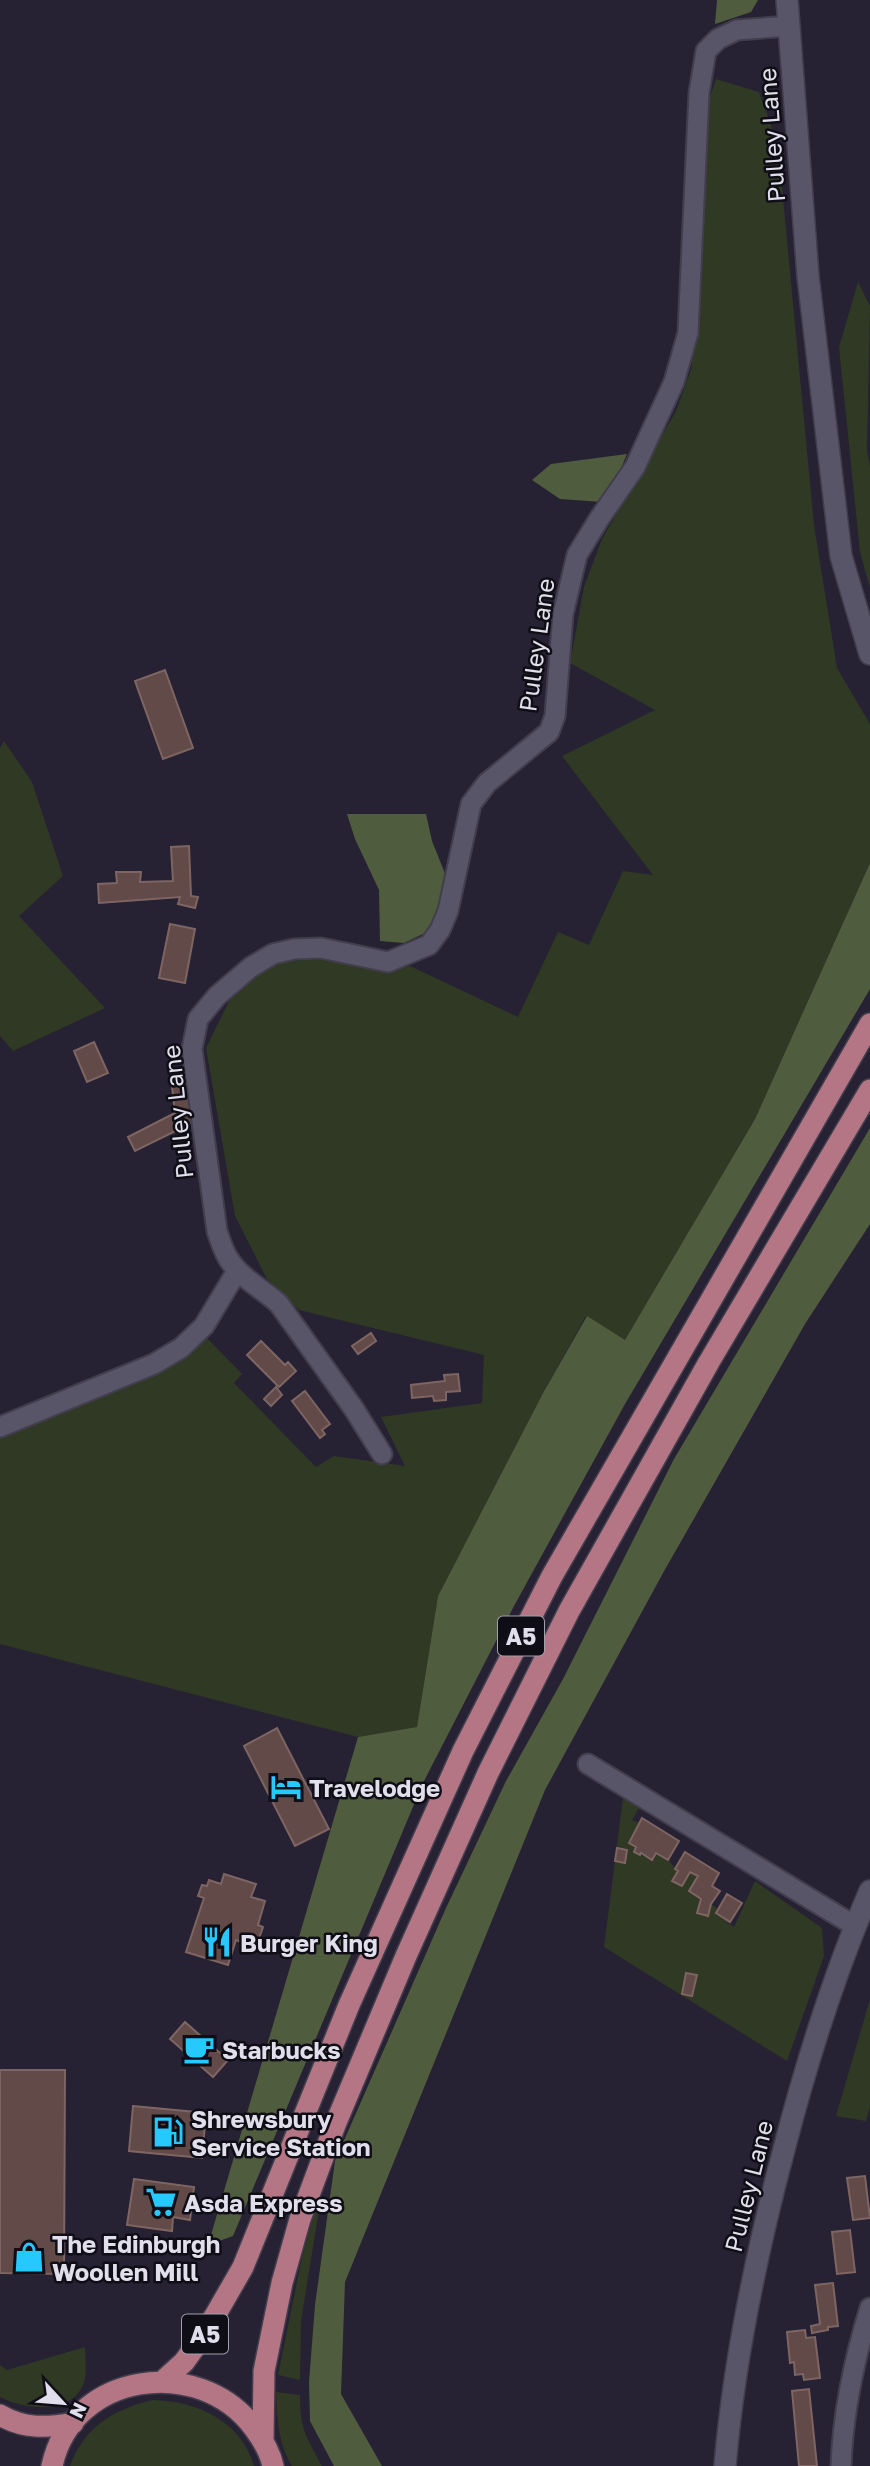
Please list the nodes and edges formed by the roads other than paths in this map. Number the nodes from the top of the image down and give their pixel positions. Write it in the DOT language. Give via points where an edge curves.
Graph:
graph roads {
  1 [pos="787,0"];
  2 [pos="789,26"];
  3 [pos="870,654"];
  4 [pos="870,1024"];
  5 [pos="870,1090"];
  6 [pos="237,1271"];
  7 [pos="0,1427"];
  8 [pos="382,1454"];
  9 [pos="588,1764"];
  10 [pos="870,1891"];
  11 [pos="855,1927"];
  12 [pos="870,2308"];
  13 [pos="163,2381"];
  14 [pos="0,2415"];
  15 [pos="73,2423"];
  16 [pos="263,2441"];
  17 [pos="52,2466"];
  18 [pos="273,2466"];
  19 [pos="725,2466"];
  20 [pos="841,2466"];
  1 -- 2 [label="street, Pulley Lane"];
  2 -- 3 [label="street, Pulley Lane" via="808,276 841,556"];
  2 -- 6 [label="street, Pulley Lane" via="737,30 706,51 699,93 688,333 674,382 635,467 577,555 563,614 555,716 549,732 487,783 471,804 440,930 429,945 388,962 321,948 272,954 217,996 198,1019 192,1049 217,1231"];
  4 -- 13 [label="highway, A5" via="552,1576 463,1751 349,2005 243,2267 205,2333"];
  5 -- 16 [label="highway, A5" via="569,1611 405,1956 300,2219 264,2371"];
  6 -- 7 [label="street" via="204,1326 181,1348 154,1364"];
  6 -- 8 [label="street, Pulley Lane" via="279,1304"];
  9 -- 11 [label="street"];
  10 -- 11 [label="street, Pulley Lane"];
  11 -- 19 [label="street, Pulley Lane" via="819,2024 760,2243"];
  12 -- 20 [label="street" via="848,2394"];
  13 -- 15 [label="highway" via="120,2390 101,2399"];
  13 -- 16 [label="highway" via="219,2396 245,2416"];
  14 -- 15 [label="highway" via="27,2427"];
  15 -- 17 [label="highway"];
  16 -- 18 [label="highway"];
}
